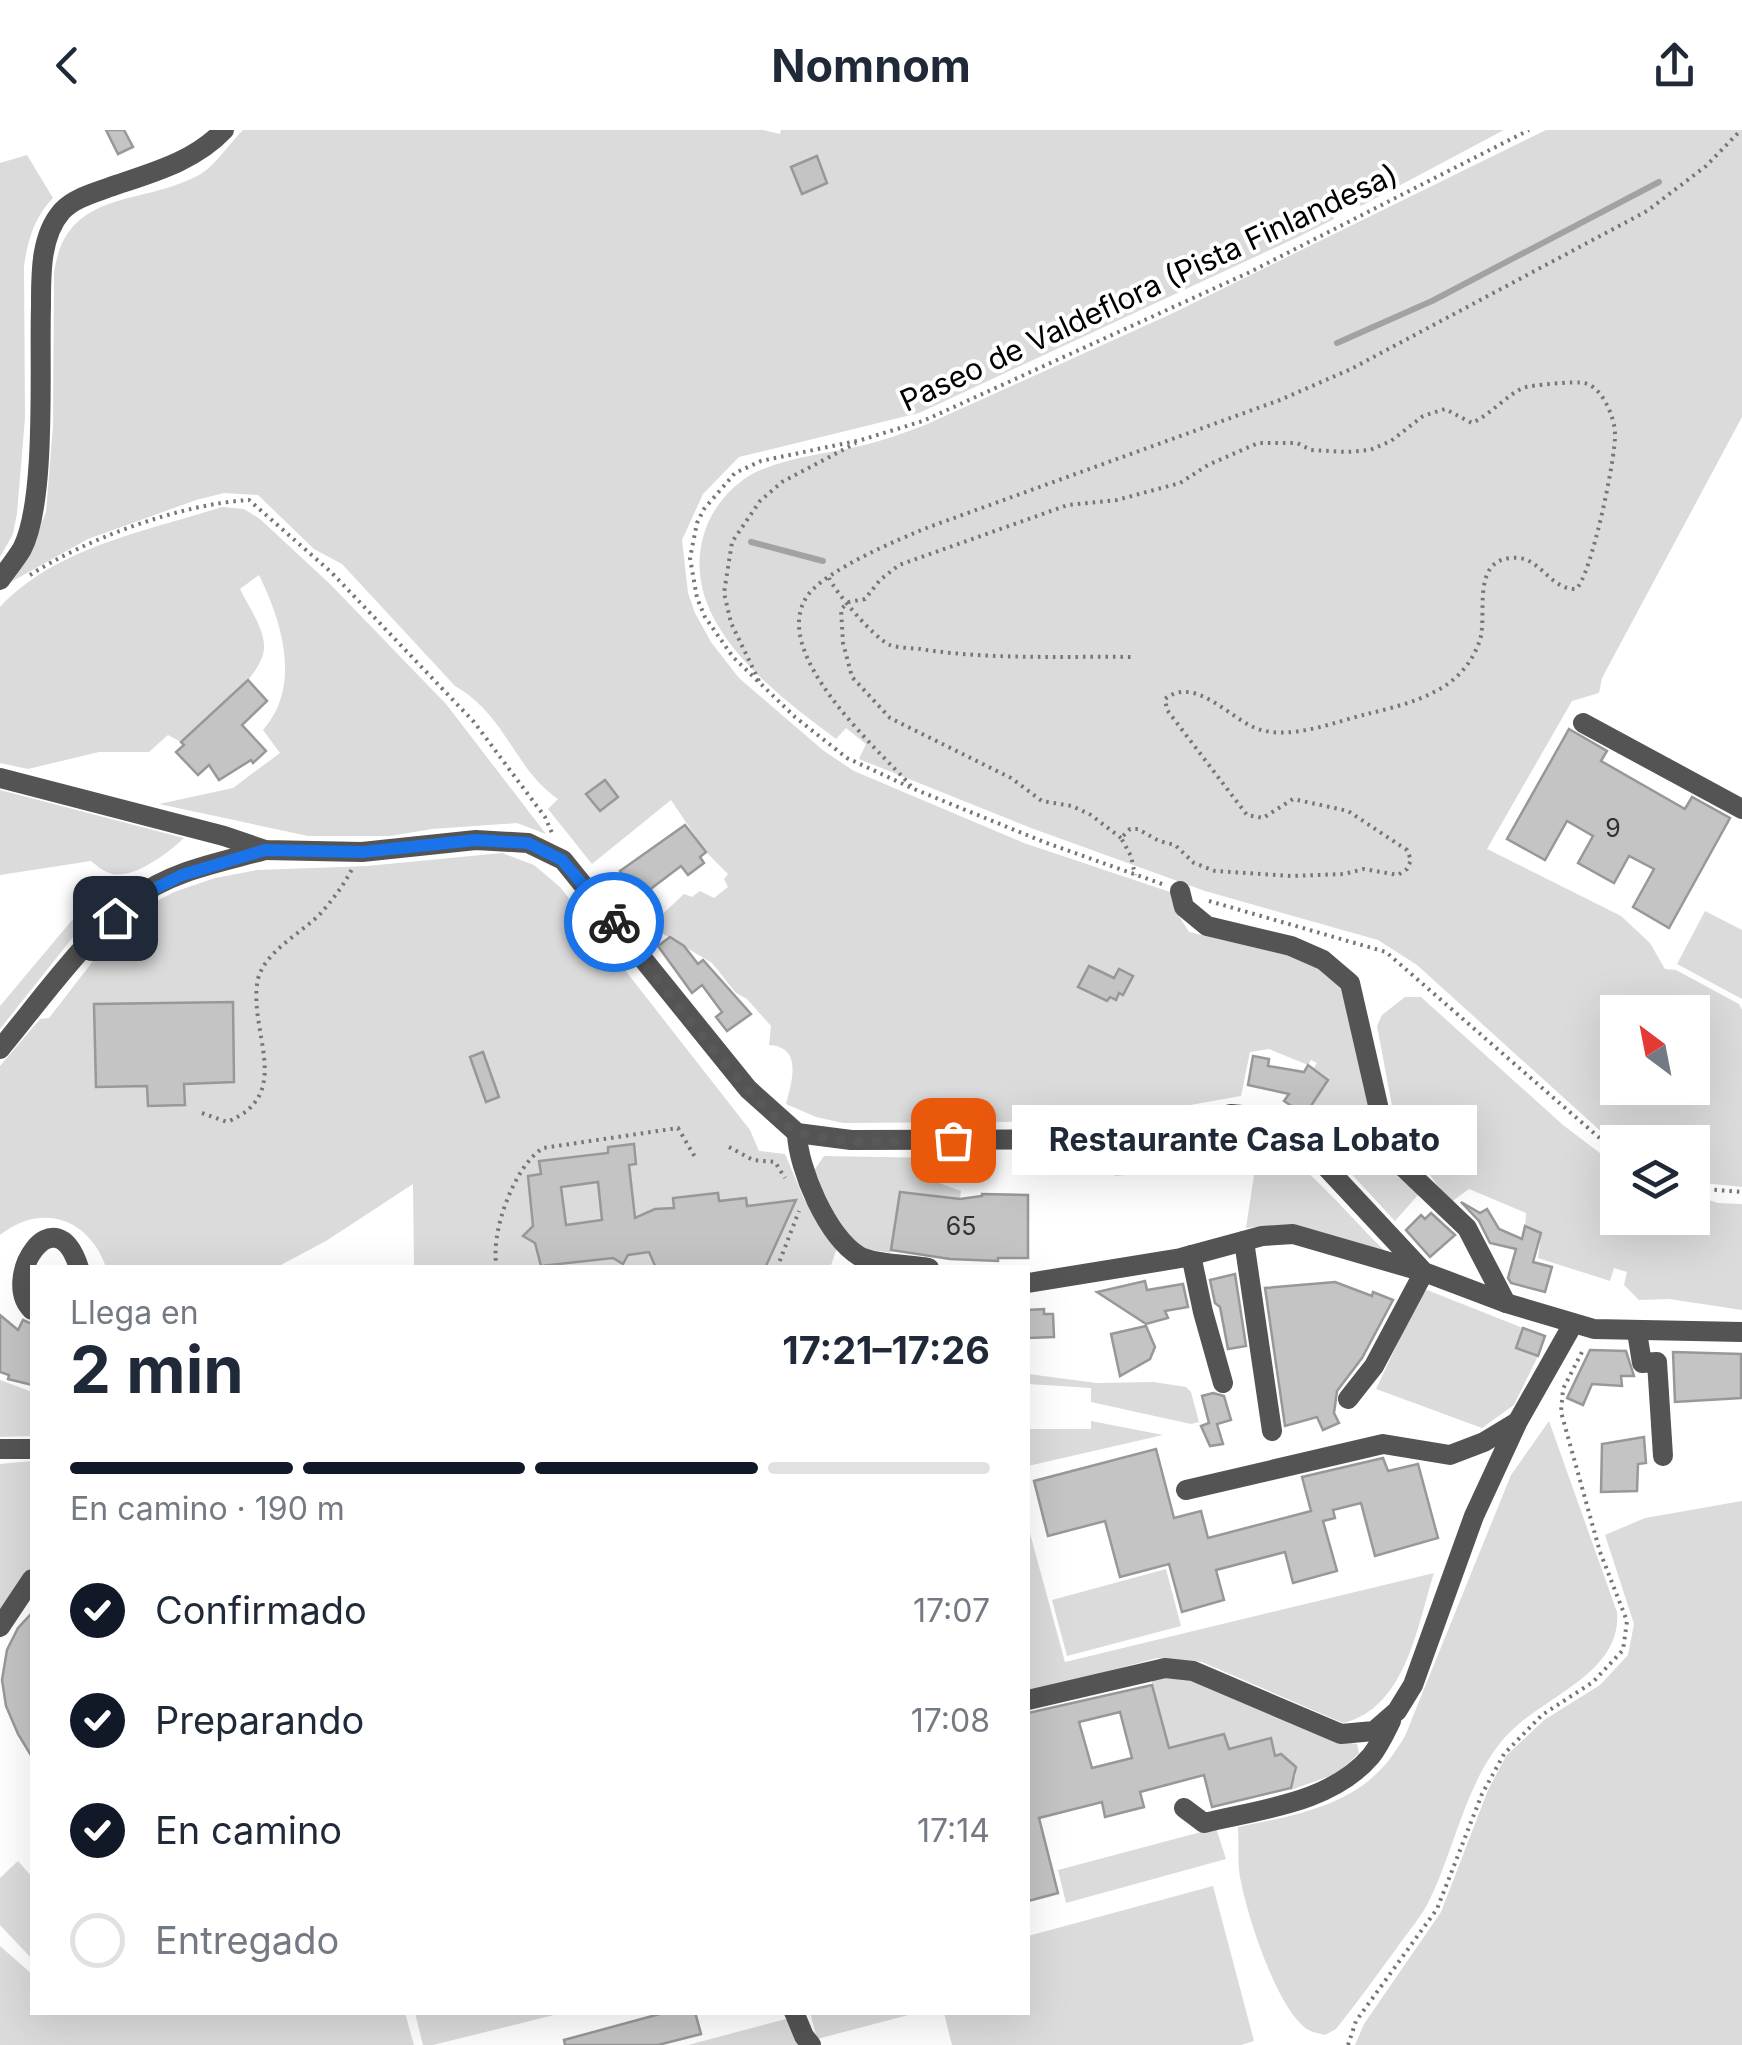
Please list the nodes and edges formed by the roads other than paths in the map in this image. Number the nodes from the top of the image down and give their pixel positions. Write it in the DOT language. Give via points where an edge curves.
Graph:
graph roads {
  1 [pos="224,130"];
  2 [pos="10,580"];
  3 [pos="1582,723"];
  4 [pos="0,778"];
  5 [pos="1742,808"];
  6 [pos="265,850"];
  7 [pos="1180,891"];
  8 [pos="0,1049"];
  9 [pos="796,1133"];
  10 [pos="1244,1240"];
  11 [pos="1191,1255"];
  12 [pos="78,1265"];
  13 [pos="908,1265"];
  14 [pos="1424,1272"];
  15 [pos="1030,1283"];
  16 [pos="1506,1303"];
  17 [pos="30,1309"];
  18 [pos="1572,1324"];
  19 [pos="1636,1332"];
  20 [pos="1742,1332"];
  21 [pos="1223,1383"];
  22 [pos="1348,1399"];
  23 [pos="1518,1421"];
  24 [pos="1272,1431"];
  25 [pos="0,1449"];
  26 [pos="30,1449"];
  27 [pos="1663,1456"];
  28 [pos="1186,1490"];
  29 [pos="30,1583"];
  30 [pos="0,1627"];
  31 [pos="1030,1700"];
  32 [pos="1397,1711"];
  33 [pos="1184,1808"];
  34 [pos="795,2015"];
  35 [pos="811,2045"];
  1 -- 2 [label="street" via="181,161 86,195 63,210 52,228 42,268 38,476"];
  3 -- 5 [label="street"];
  4 -- 6 [label="street"];
  6 -- 8 [label="street" via="182,875 136,898 74,959"];
  6 -- 9 [label="street" via="362,852 476,840 528,843 562,860 748,1088"];
  7 -- 16 [label="street" via="1184,907 1206,926 1291,946 1323,960 1350,983 1383,1127 1401,1165 1467,1228"];
  9 -- 13 [label="street" via="798,1154 836,1232 860,1258"];
  9 -- 14 [label="street" via="850,1140 1134,1139 1231,1114 1264,1117 1298,1137"];
  10 -- 11 [label="street"];
  10 -- 14 [label="street" via="1293,1234"];
  10 -- 24 [label="street"];
  11 -- 15 [label="street"];
  11 -- 21 [label="street"];
  12 -- 17 [label="street" via="54,1240 35,1238 17,1248 7,1266 8,1287"];
  14 -- 16 [label="street"];
  14 -- 22 [label="street" via="1381,1355"];
  16 -- 18 [label="street"];
  18 -- 19 [label="street"];
  18 -- 23 [label="street"];
  19 -- 20 [label="street"];
  19 -- 27 [label="street" via="1642,1363 1657,1362"];
  23 -- 28 [label="street" via="1450,1455 1383,1444"];
  23 -- 32 [label="street"];
  25 -- 26 [label="street"];
  29 -- 30 [label="street"];
  31 -- 32 [label="street" via="1166,1668 1194,1671 1340,1734 1374,1731"];
  32 -- 33 [label="street" via="1372,1755 1344,1782 1314,1796 1204,1823"];
  34 -- 35 [label="street"];
}
